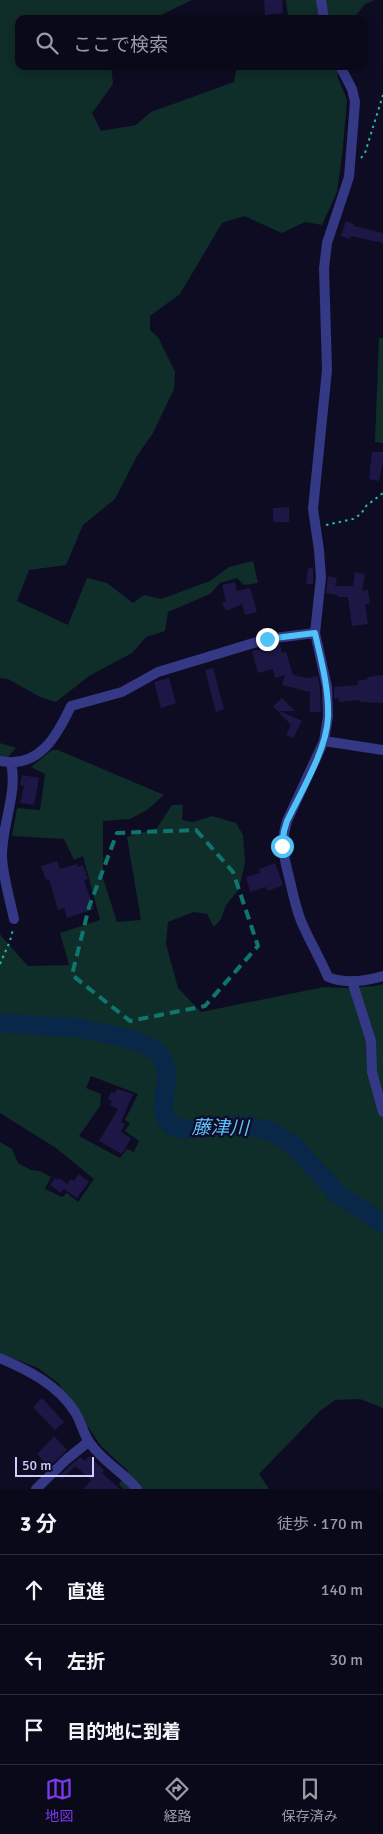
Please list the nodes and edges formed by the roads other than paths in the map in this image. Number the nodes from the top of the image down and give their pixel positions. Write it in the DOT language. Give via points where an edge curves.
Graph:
graph roads {
  1 [pos="321,0"];
  2 [pos="323,15"];
  3 [pos="342,70"];
  4 [pos="315,633"];
  5 [pos="324,741"];
  6 [pos="383,750"];
  7 [pos="0,761"];
  8 [pos="11,763"];
  9 [pos="14,919"];
  10 [pos="383,976"];
  11 [pos="352,981"];
  12 [pos="383,1112"];
  13 [pos="0,1358"];
  14 [pos="88,1442"];
  15 [pos="36,1489"];
  16 [pos="137,1489"];
  1 -- 2 [label="street"];
  3 -- 4 [label="street" via="355,102 348,177 327,243 324,268 327,370 313,492 320,577"];
  4 -- 5 [label="street" via="327,687 328,716"];
  4 -- 8 [label="street" via="267,639 158,672 122,692 71,706 58,733 45,749 30,758"];
  5 -- 6 [label="street"];
  5 -- 11 [label="street" via="284,831 283,857 301,921 328,977"];
  7 -- 8 [label="street"];
  8 -- 9 [label="street" via="14,774 2,857"];
  10 -- 11 [label="street"];
  11 -- 12 [label="street" via="371,1041 372,1072"];
  13 -- 14 [label="street" via="36,1376 59,1393 75,1411"];
  14 -- 15 [label="street"];
  14 -- 16 [label="street"];
}
